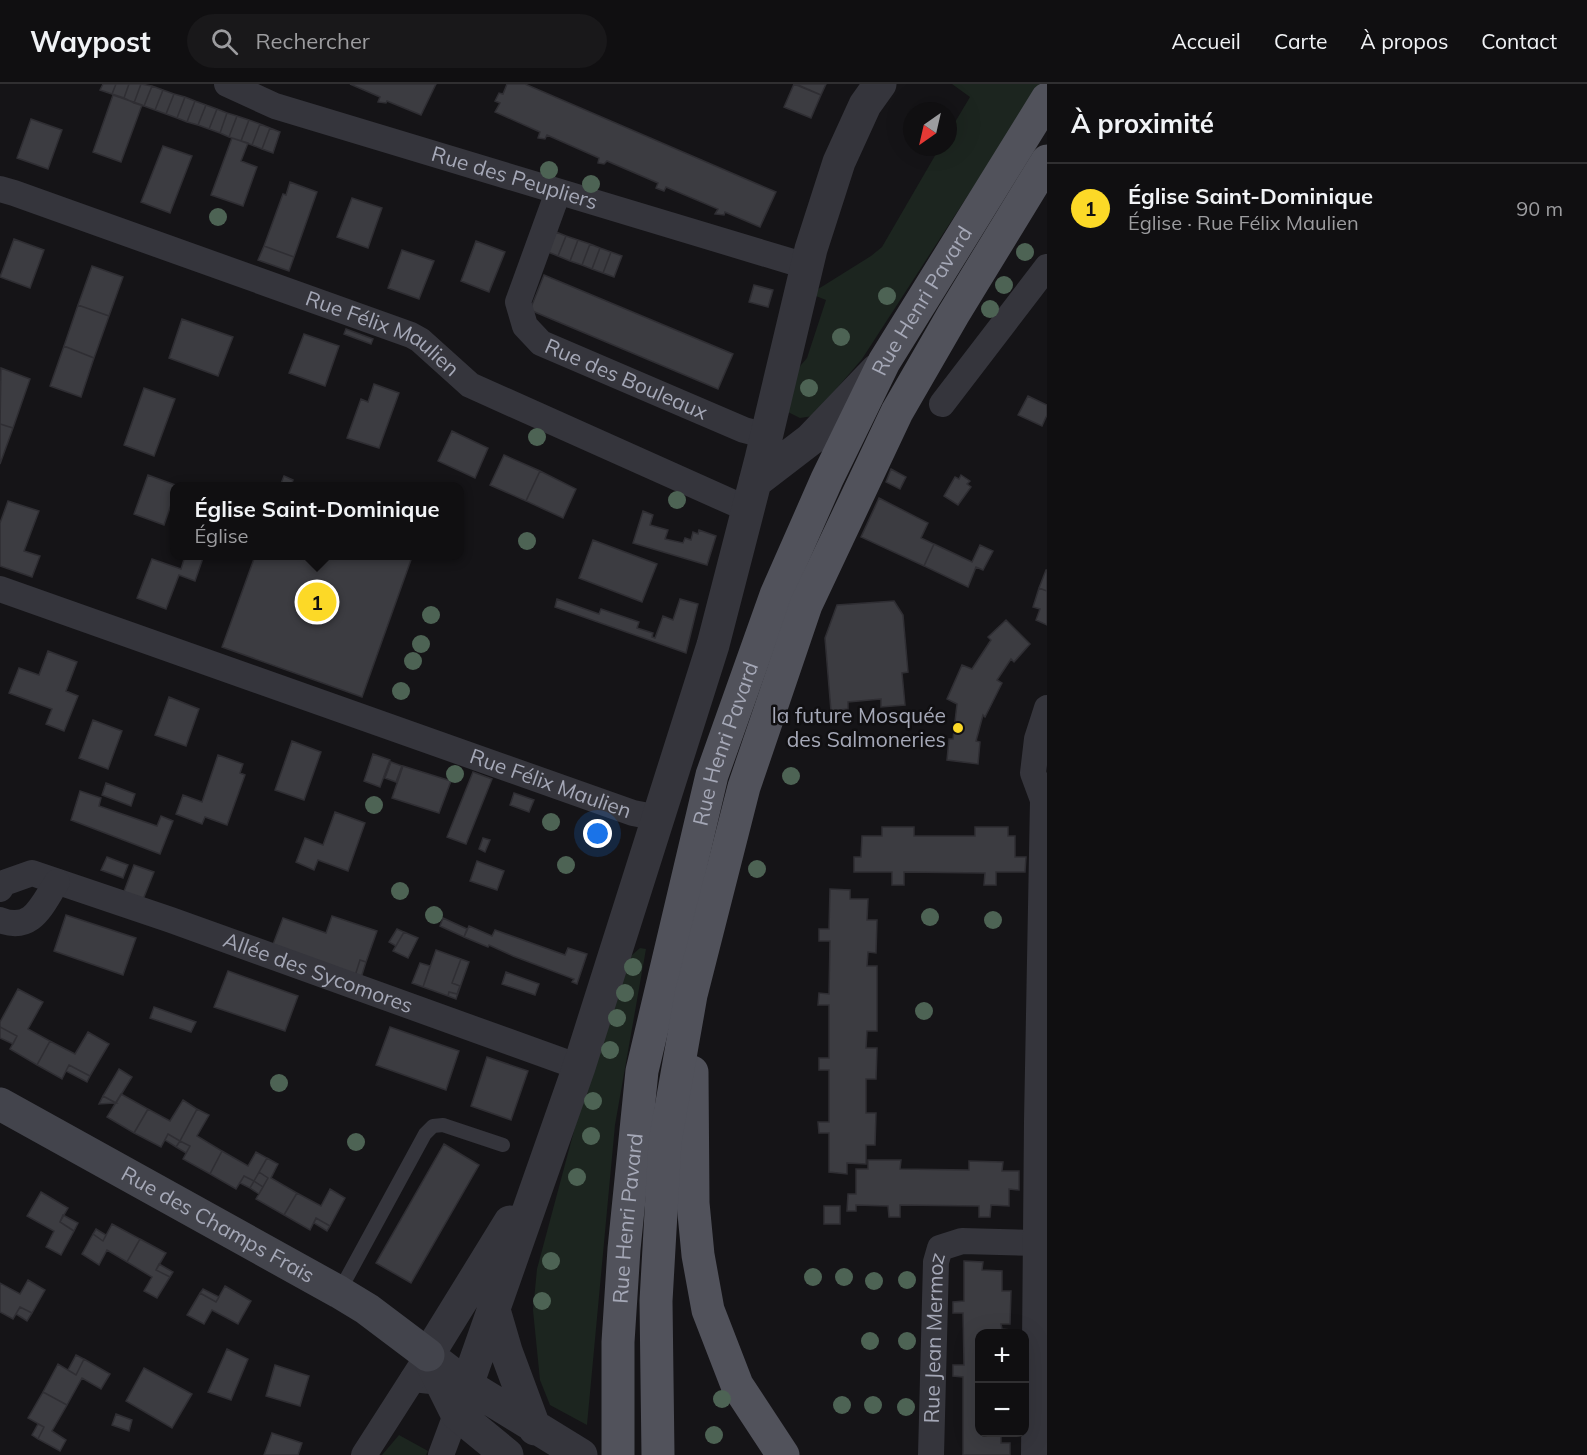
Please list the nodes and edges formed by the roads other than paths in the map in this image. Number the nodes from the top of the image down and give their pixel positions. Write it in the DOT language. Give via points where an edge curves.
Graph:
graph roads {
  1 [pos="227,84"];
  2 [pos="879,84"];
  3 [pos="1047,99"];
  4 [pos="1047,161"];
  5 [pos="0,189"];
  6 [pos="558,192"];
  7 [pos="806,266"];
  8 [pos="1047,267"];
  9 [pos="884,362"];
  10 [pos="942,404"];
  11 [pos="770,423"];
  12 [pos="820,429"];
  13 [pos="751,495"];
  14 [pos="0,589"];
  15 [pos="1047,708"];
  16 [pos="1046,799"];
  17 [pos="659,818"];
  18 [pos="57,882"];
  19 [pos="0,890"];
  20 [pos="0,920"];
  21 [pos="691,995"];
  22 [pos="579,1066"];
  23 [pos="0,1104"];
  24 [pos="503,1145"];
  25 [pos="546,1164"];
  26 [pos="1037,1243"];
  27 [pos="339,1292"];
  28 [pos="494,1310"];
  29 [pos="420,1367"];
  30 [pos="462,1399"];
  31 [pos="558,1442"];
  32 [pos="364,1455"];
  33 [pos="441,1455"];
  34 [pos="507,1455"];
  35 [pos="618,1455"];
  36 [pos="658,1455"];
  37 [pos="783,1455"];
  38 [pos="931,1455"];
  39 [pos="1034,1455"];
  1 -- 6 [label="street, Rue des Peupliers" via="275,106"];
  2 -- 7 [label="street, Rue Henri Pavard" via="839,162"];
  3 -- 9 [label="main road, Rue Henri Pavard"];
  4 -- 21 [label="main road, Rue Henri Pavard" via="897,412 806,605 744,787"];
  5 -- 13 [label="street, Rue Félix Maulien" via="411,335 470,385 736,504"];
  6 -- 7 [label="street, Rue des Peupliers"];
  6 -- 11 [label="street, Rue des Bouleaux" via="518,302 525,326 541,343 744,430"];
  7 -- 11 [label="street, Rue Henri Pavard"];
  8 -- 10 [label="street"];
  9 -- 12 [label="street"];
  9 -- 35 [label="main road, Rue Henri Pavard" via="776,595 711,775 642,1071 623,1260"];
  11 -- 12 [label="street" via="789,429"];
  11 -- 13 [label="street, Rue Henri Pavard"];
  12 -- 13 [label="street"];
  13 -- 17 [label="street, Rue Henri Pavard" via="713,645"];
  14 -- 17 [label="street, Rue Félix Maulien" via="633,813"];
  15 -- 16 [label="street" via="1037,739 1033,773"];
  16 -- 26 [label="street"];
  17 -- 22 [label="street, Rue Henri Pavard"];
  18 -- 19 [label="street, Allée des Sycomores" via="32,873 4,883"];
  18 -- 20 [label="street" via="33,918 8,923"];
  18 -- 22 [label="street, Allée des Sycomores"];
  21 -- 36 [label="main road, Rue Henri Pavard" via="665,1142 656,1301"];
  21 -- 37 [label="main road" via="693,1203 708,1310 738,1385"];
  22 -- 25 [label="street, Rue Henri Pavard"];
  23 -- 27 [label="main road, Rue des Champs Frais"];
  24 -- 27 [label="lane" via="443,1125 432,1126"];
  25 -- 28 [label="street, Rue Henri Pavard"];
  25 -- 29 [label="street, Rue Henri Pavard"];
  26 -- 38 [label="street, Rue Jean Mermoz" via="962,1241 940,1248 936,1262"];
  26 -- 39 [label="street"];
  27 -- 29 [label="main road, Rue des Champs Frais" via="367,1309"];
  28 -- 30 [label="street, Rue Henri Pavard"];
  28 -- 31 [label="street" via="506,1351"];
  29 -- 30 [label="street"];
  29 -- 32 [label="street, Rue Henri Pavard"];
  30 -- 31 [label="street"];
  30 -- 33 [label="street, Rue Henri Pavard"];
  30 -- 34 [label="street"];
}
